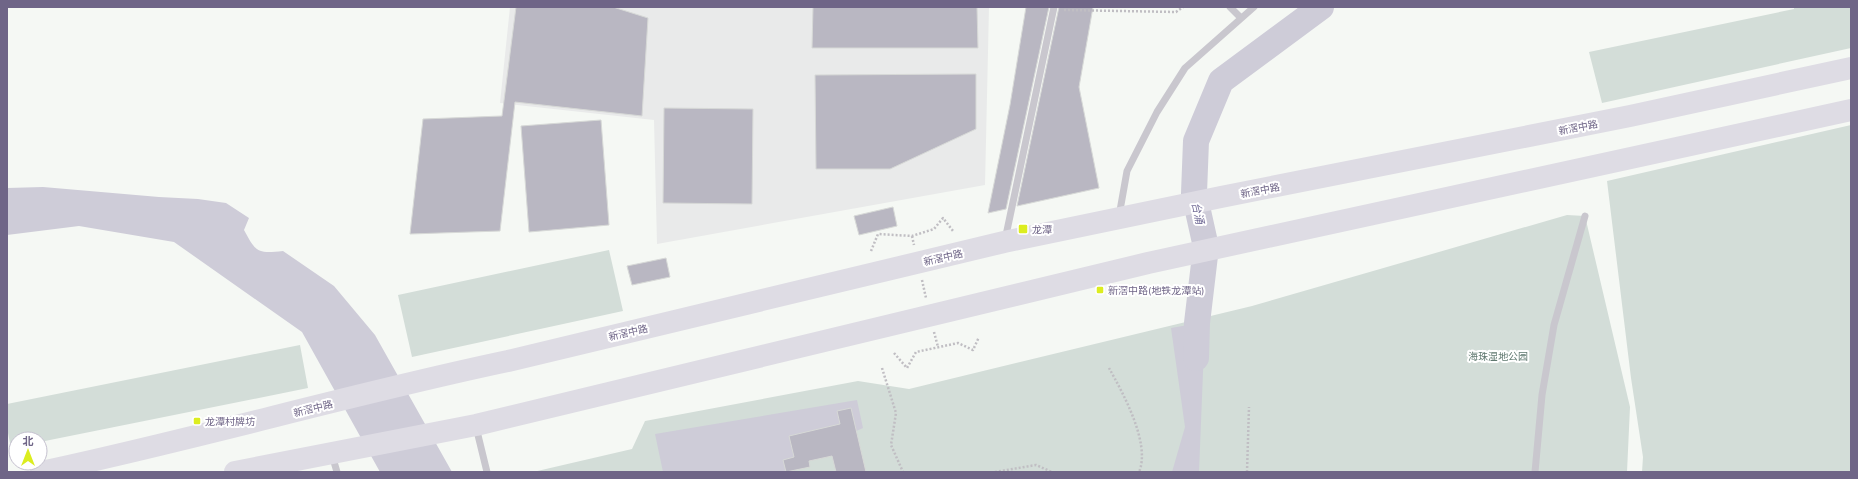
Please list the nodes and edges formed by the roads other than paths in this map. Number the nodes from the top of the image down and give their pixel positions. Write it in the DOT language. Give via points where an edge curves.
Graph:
graph roads {
  1 [pos="1230,7"];
  2 [pos="1254,7"];
  3 [pos="1053,8"];
  4 [pos="1241,18"];
  5 [pos="1851,68"];
  6 [pos="1851,110"];
  7 [pos="1128,216"];
  8 [pos="1585,216"];
  9 [pos="1004,242"];
  10 [pos="476,425"];
  11 [pos="339,458"];
  12 [pos="40,472"];
  13 [pos="235,472"];
  14 [pos="487,472"];
  15 [pos="1535,472"];
  1 -- 4 [label="lane"];
  2 -- 4 [label="lane"];
  3 -- 9 [label="lane"];
  4 -- 7 [label="lane" via="1185,68 1157,112 1127,171"];
  5 -- 7 [label="highway, 新滘中路" via="1630,116"];
  6 -- 10 [label="highway" via="1148,263"];
  7 -- 9 [label="highway, 新滘中路"];
  8 -- 15 [label="lane" via="1554,325 1542,395"];
  9 -- 12 [label="highway, 新滘中路"];
  10 -- 11 [label="highway" via="446,430"];
  10 -- 14 [label="lane"];
  11 -- 13 [label="highway"];
}
